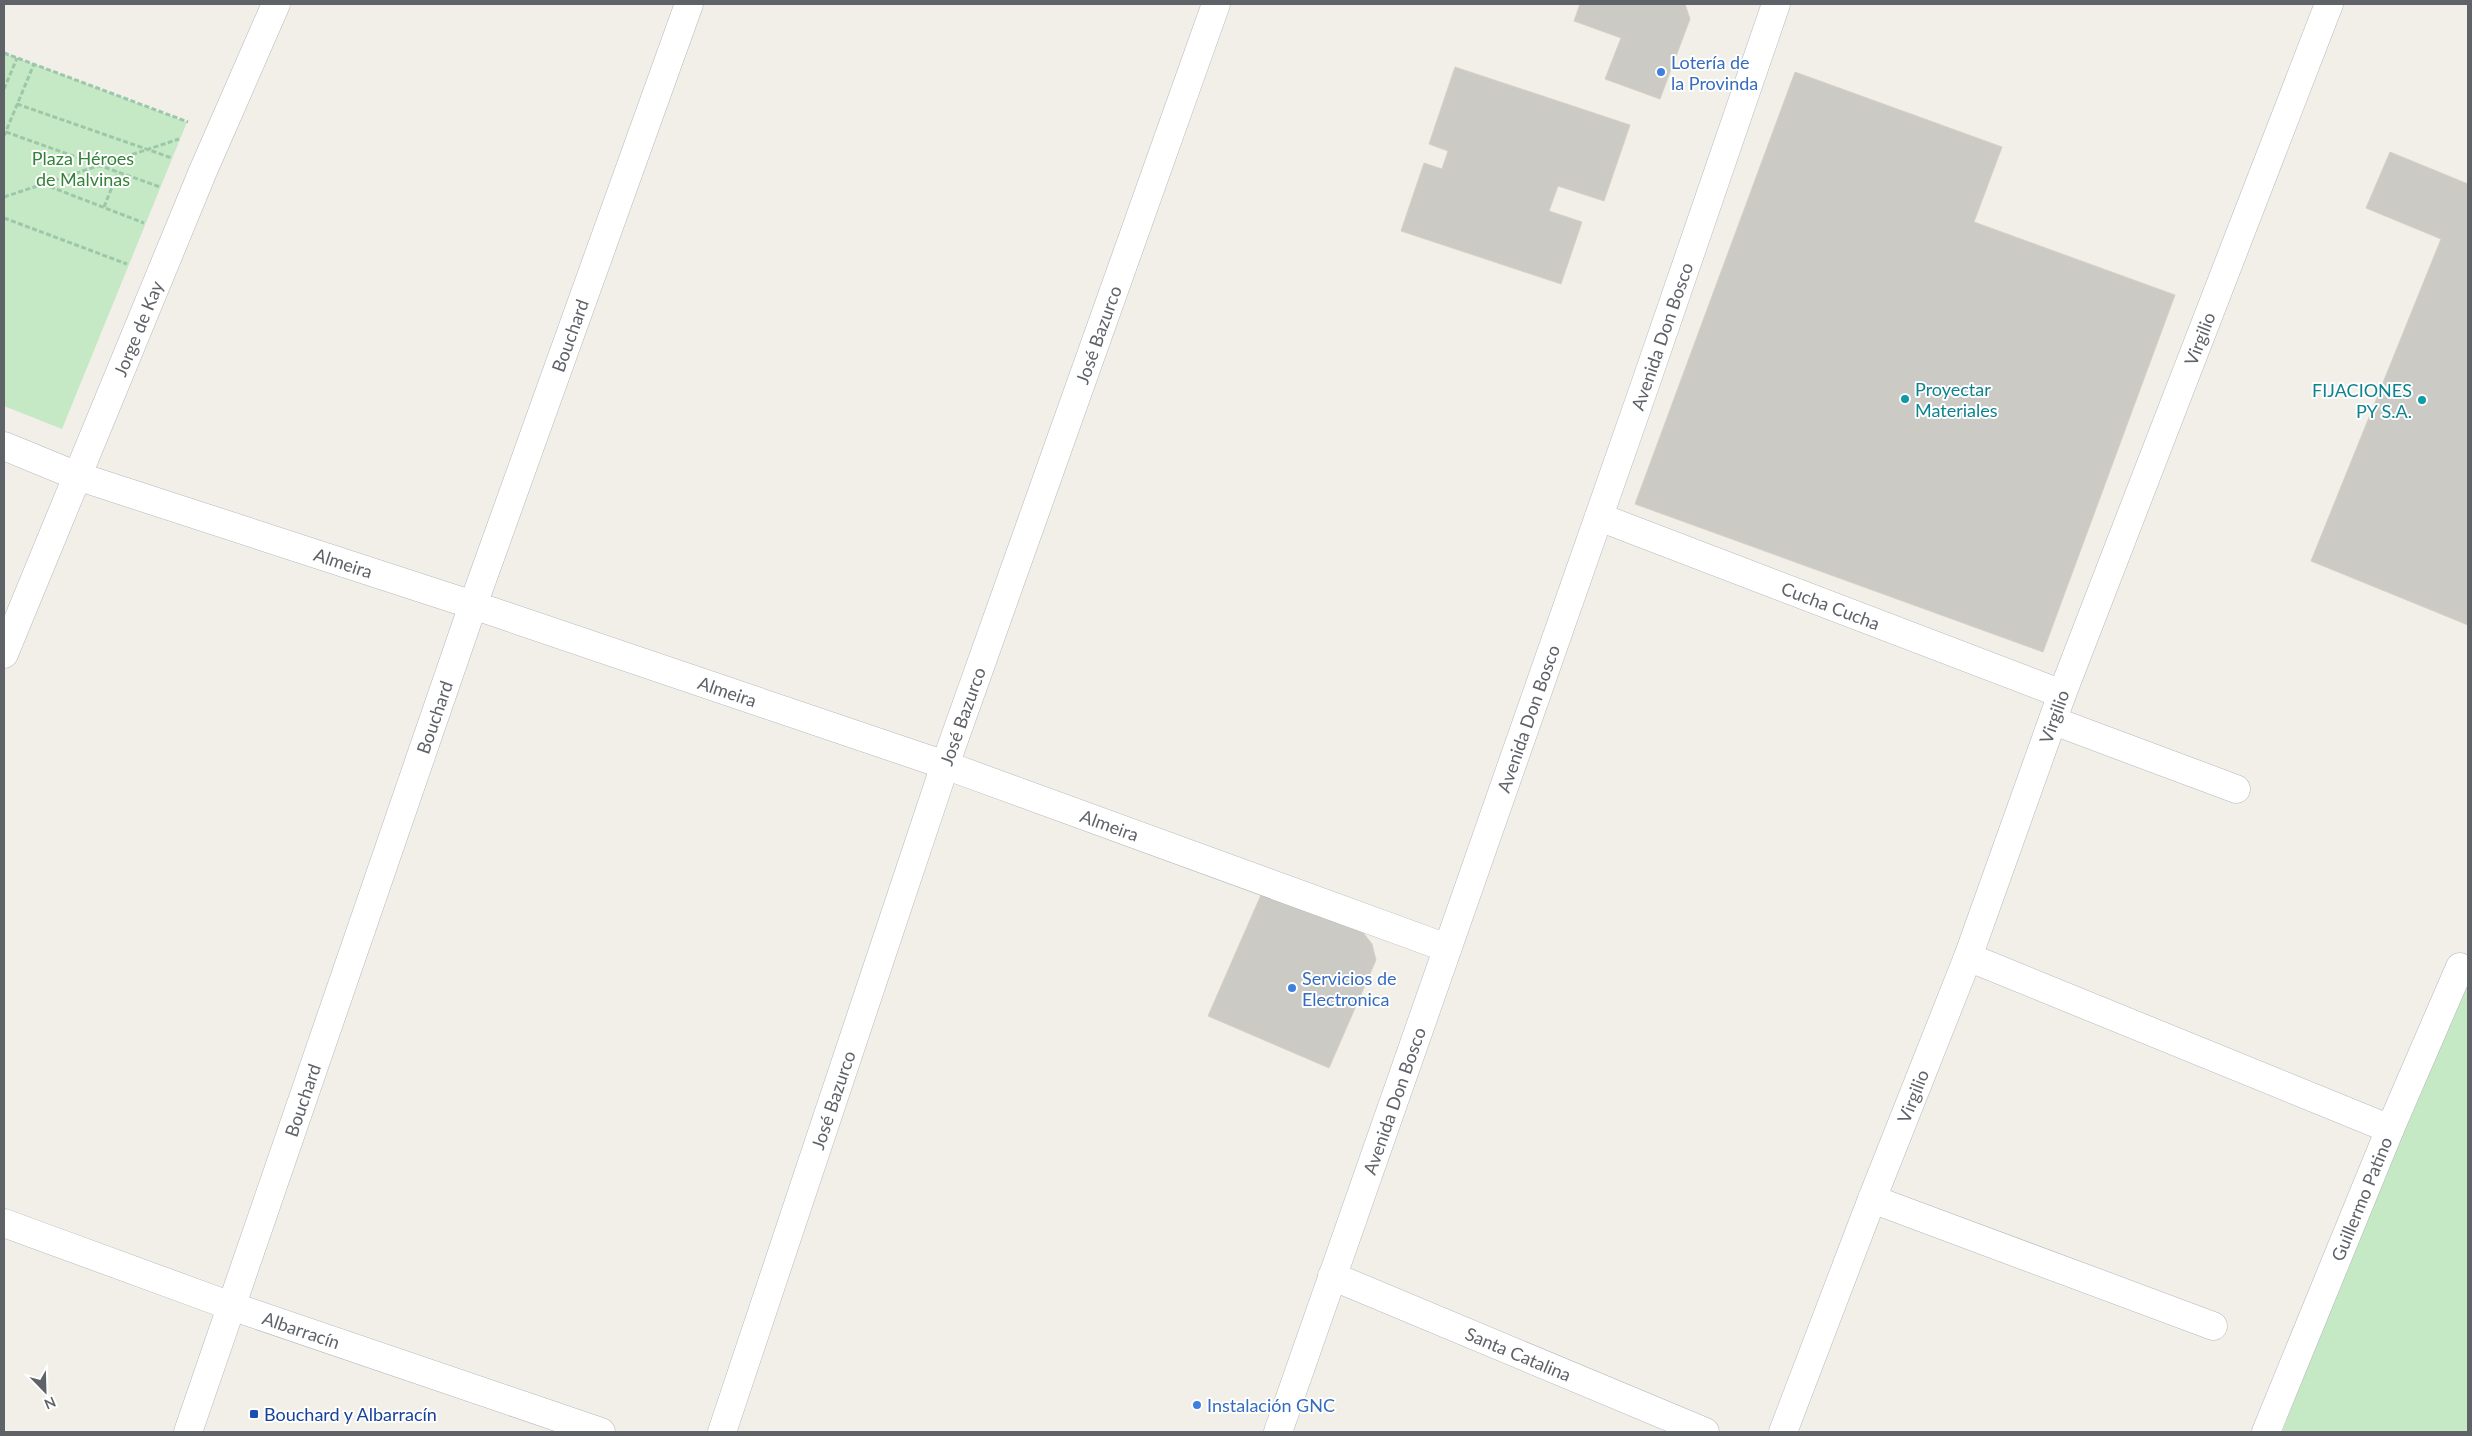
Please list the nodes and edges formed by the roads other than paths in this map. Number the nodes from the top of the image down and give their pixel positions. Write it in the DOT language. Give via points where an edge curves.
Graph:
graph roads {
  1 [pos="276,4"];
  2 [pos="689,4"];
  3 [pos="1216,4"];
  4 [pos="1776,4"];
  5 [pos="2329,4"];
  6 [pos="4,446"];
  7 [pos="77,476"];
  8 [pos="1598,517"];
  9 [pos="473,605"];
  10 [pos="4,654"];
  11 [pos="2062,694"];
  12 [pos="2054,720"];
  13 [pos="945,765"];
  14 [pos="2236,789"];
  15 [pos="1447,948"];
  16 [pos="1968,957"];
  17 [pos="2460,967"];
  18 [pos="2390,1129"];
  19 [pos="1872,1199"];
  20 [pos="4,1223"];
  21 [pos="1332,1276"];
  22 [pos="231,1306"];
  23 [pos="2212,1326"];
  24 [pos="188,1432"];
  25 [pos="601,1432"];
  26 [pos="722,1432"];
  27 [pos="1278,1432"];
  28 [pos="1705,1432"];
  29 [pos="1783,1432"];
  30 [pos="2266,1432"];
  1 -- 7 [label="street, Jorge de Kay" via="214,132 193,198"];
  2 -- 9 [label="street, Bouchard"];
  3 -- 13 [label="street, José Bazurco"];
  4 -- 8 [label="street, Avenida Don Bosco"];
  5 -- 11 [label="street, Virgilio"];
  6 -- 7 [label="street, Almeira"];
  7 -- 9 [label="street, Almeira"];
  7 -- 10 [label="street, Jorge de Kay"];
  8 -- 11 [label="street, Cucha Cucha"];
  8 -- 15 [label="street, Avenida Don Bosco"];
  9 -- 13 [label="street, Almeira"];
  9 -- 22 [label="street, Bouchard"];
  11 -- 12 [label="street, Virgilio"];
  12 -- 14 [label="street"];
  12 -- 16 [label="street, Virgilio"];
  13 -- 15 [label="street, Almeira"];
  13 -- 26 [label="street, José Bazurco"];
  15 -- 21 [label="street, Avenida Don Bosco"];
  16 -- 18 [label="street"];
  16 -- 19 [label="street, Virgilio"];
  17 -- 18 [label="street, Guillermo Patino"];
  18 -- 30 [label="street, Guillermo Patino"];
  19 -- 23 [label="street"];
  19 -- 29 [label="street, Virgilio"];
  20 -- 22 [label="street, Albarracín"];
  21 -- 27 [label="street, Avenida Don Bosco"];
  21 -- 28 [label="street, Santa Catalina"];
  22 -- 24 [label="street, Bouchard"];
  22 -- 25 [label="street, Albarracín"];
}
